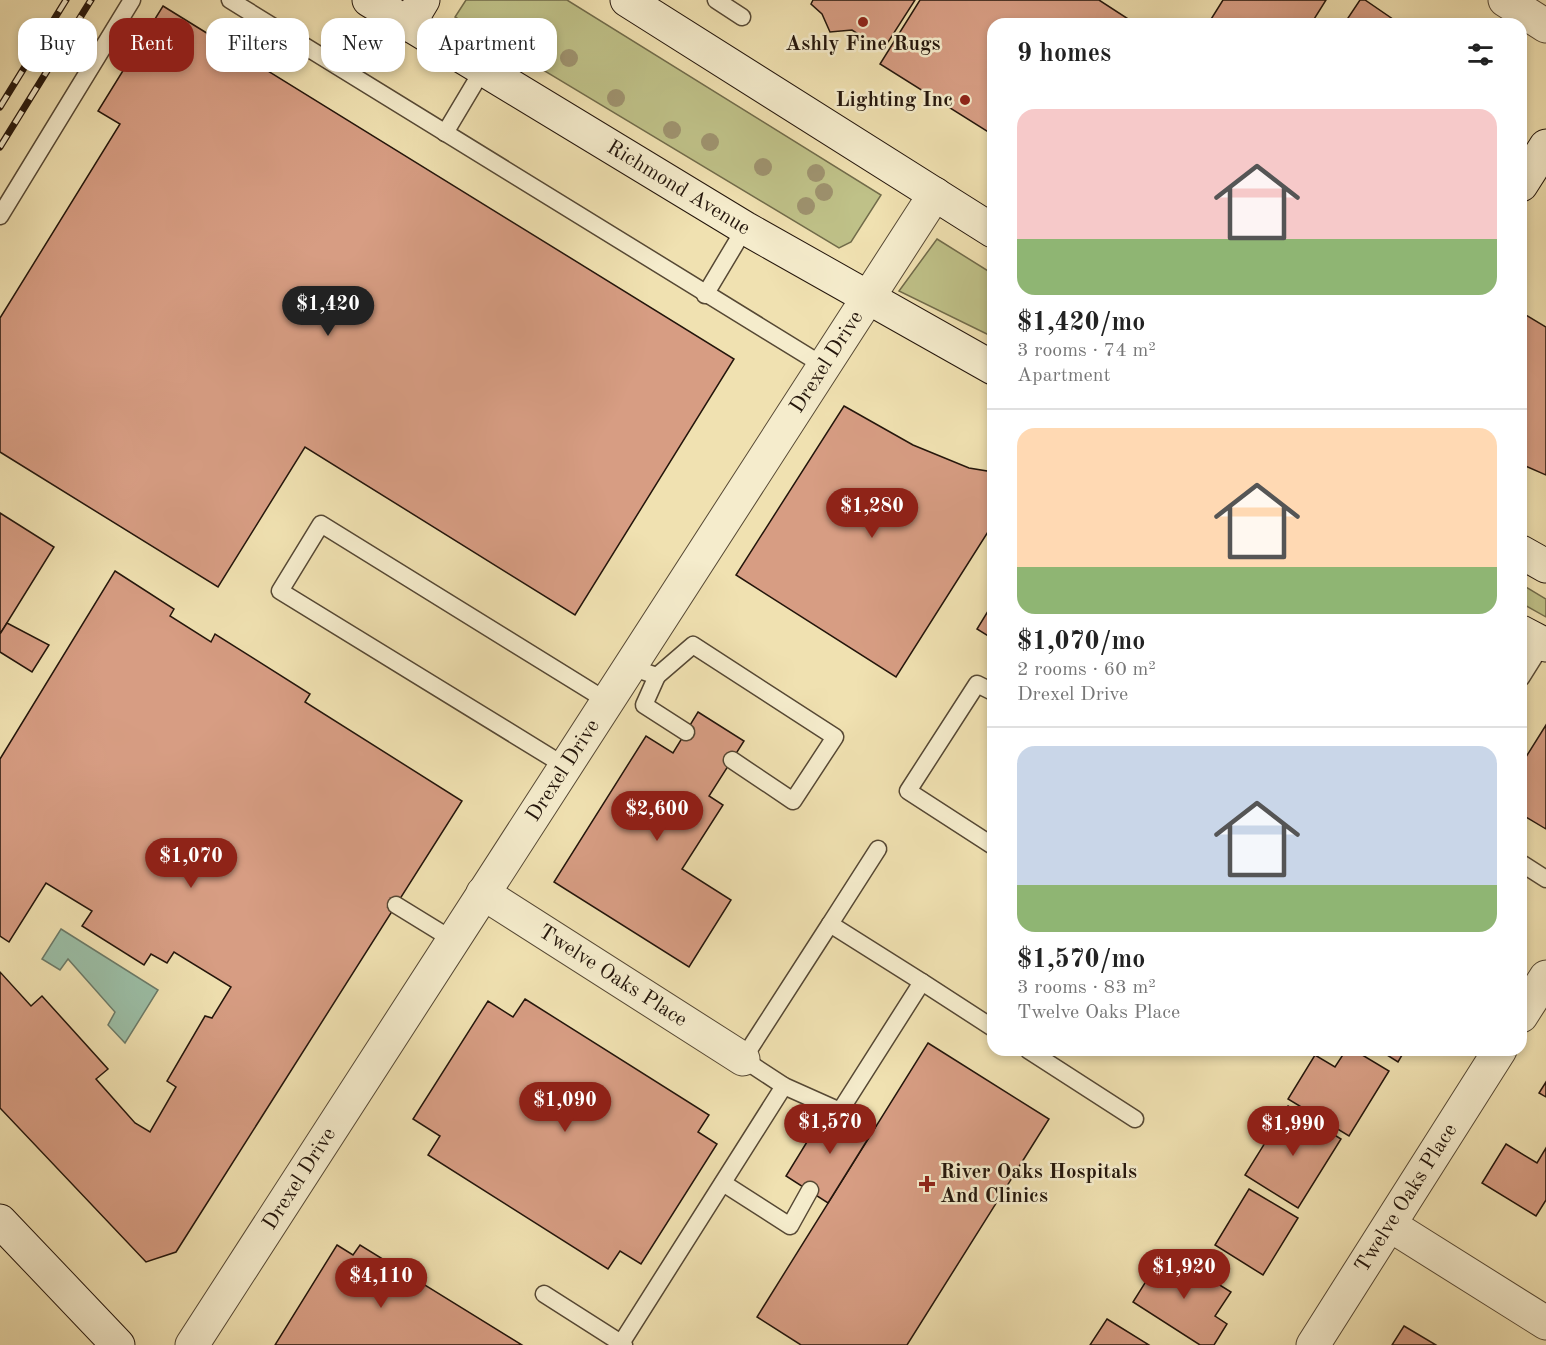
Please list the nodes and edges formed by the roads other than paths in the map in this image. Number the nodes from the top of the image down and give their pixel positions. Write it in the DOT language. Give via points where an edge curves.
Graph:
graph roads {
  1 [pos="132,0"];
  2 [pos="230,0"];
  3 [pos="369,0"];
  4 [pos="627,0"];
  5 [pos="716,0"];
  6 [pos="1505,0"];
  7 [pos="416,12"];
  8 [pos="742,17"];
  9 [pos="1546,26"];
  10 [pos="481,72"];
  11 [pos="484,72"];
  12 [pos="445,133"];
  13 [pos="1546,146"];
  14 [pos="1527,176"];
  15 [pos="935,194"];
  16 [pos="0,216"];
  17 [pos="987,227"];
  18 [pos="745,228"];
  19 [pos="705,295"];
  20 [pos="867,299"];
  21 [pos="987,365"];
  22 [pos="824,366"];
  23 [pos="1527,555"];
  24 [pos="1546,566"];
  25 [pos="1537,640"];
  26 [pos="1527,664"];
  27 [pos="644,671"];
  28 [pos="987,689"];
  29 [pos="607,701"];
  30 [pos="686,732"];
  31 [pos="732,760"];
  32 [pos="565,766"];
  33 [pos="987,842"];
  34 [pos="878,849"];
  35 [pos="1527,867"];
  36 [pos="1546,879"];
  37 [pos="483,893"];
  38 [pos="396,905"];
  39 [pos="830,924"];
  40 [pos="453,940"];
  41 [pos="922,982"];
  42 [pos="987,1024"];
  43 [pos="1037,1056"];
  44 [pos="1496,1056"];
  45 [pos="743,1059"];
  46 [pos="784,1086"];
  47 [pos="1135,1119"];
  48 [pos="723,1183"];
  49 [pos="810,1190"];
  50 [pos="0,1221"];
  51 [pos="1390,1225"];
  52 [pos="544,1294"];
  53 [pos="1546,1323"];
  54 [pos="622,1344"];
  55 [pos="118,1345"];
  56 [pos="192,1345"];
  57 [pos="1313,1345"];
  1 -- 16 [label="lane"];
  2 -- 12 [label="lane"];
  3 -- 7 [label="street, Richmond Avenue"];
  4 -- 15 [label="street"];
  5 -- 8 [label="lane"];
  6 -- 9 [label="street"];
  10 -- 12 [label="lane"];
  11 -- 18 [label="street, Richmond Avenue"];
  12 -- 19 [label="lane"];
  13 -- 14 [label="street"];
  15 -- 17 [label="street"];
  15 -- 20 [label="street, Drexel Drive"];
  18 -- 19 [label="lane"];
  18 -- 20 [label="street, Richmond Avenue"];
  19 -- 22 [label="lane"];
  20 -- 21 [label="street, Richmond Avenue"];
  20 -- 22 [label="street, Drexel Drive"];
  22 -- 27 [label="street, Drexel Drive"];
  23 -- 24 [label="street"];
  25 -- 26 [label="lane"];
  27 -- 29 [label="street, Drexel Drive"];
  27 -- 30 [label="lane" via="644,705"];
  27 -- 31 [label="lane" via="693,645 834,737 793,801"];
  28 -- 33 [label="lane" via="977,684 908,791"];
  29 -- 32 [label="street, Drexel Drive"];
  29 -- 32 [label="lane" via="321,524 280,591"];
  32 -- 37 [label="street, Drexel Drive"];
  34 -- 39 [label="lane"];
  35 -- 36 [label="lane"];
  37 -- 40 [label="street, Drexel Drive"];
  37 -- 45 [label="street, Twelve Oaks Place"];
  38 -- 40 [label="lane"];
  39 -- 41 [label="lane"];
  39 -- 45 [label="lane"];
  40 -- 56 [label="street, Drexel Drive"];
  41 -- 42 [label="lane"];
  41 -- 46 [label="lane" via="841,1115"];
  43 -- 47 [label="lane"];
  44 -- 51 [label="street, Twelve Oaks Place"];
  45 -- 46 [label="lane"];
  46 -- 48 [label="lane"];
  48 -- 49 [label="lane" via="790,1226"];
  48 -- 54 [label="lane"];
  50 -- 55 [label="street"];
  51 -- 53 [label="street"];
  51 -- 57 [label="street, Twelve Oaks Place"];
  52 -- 54 [label="lane"];
}
